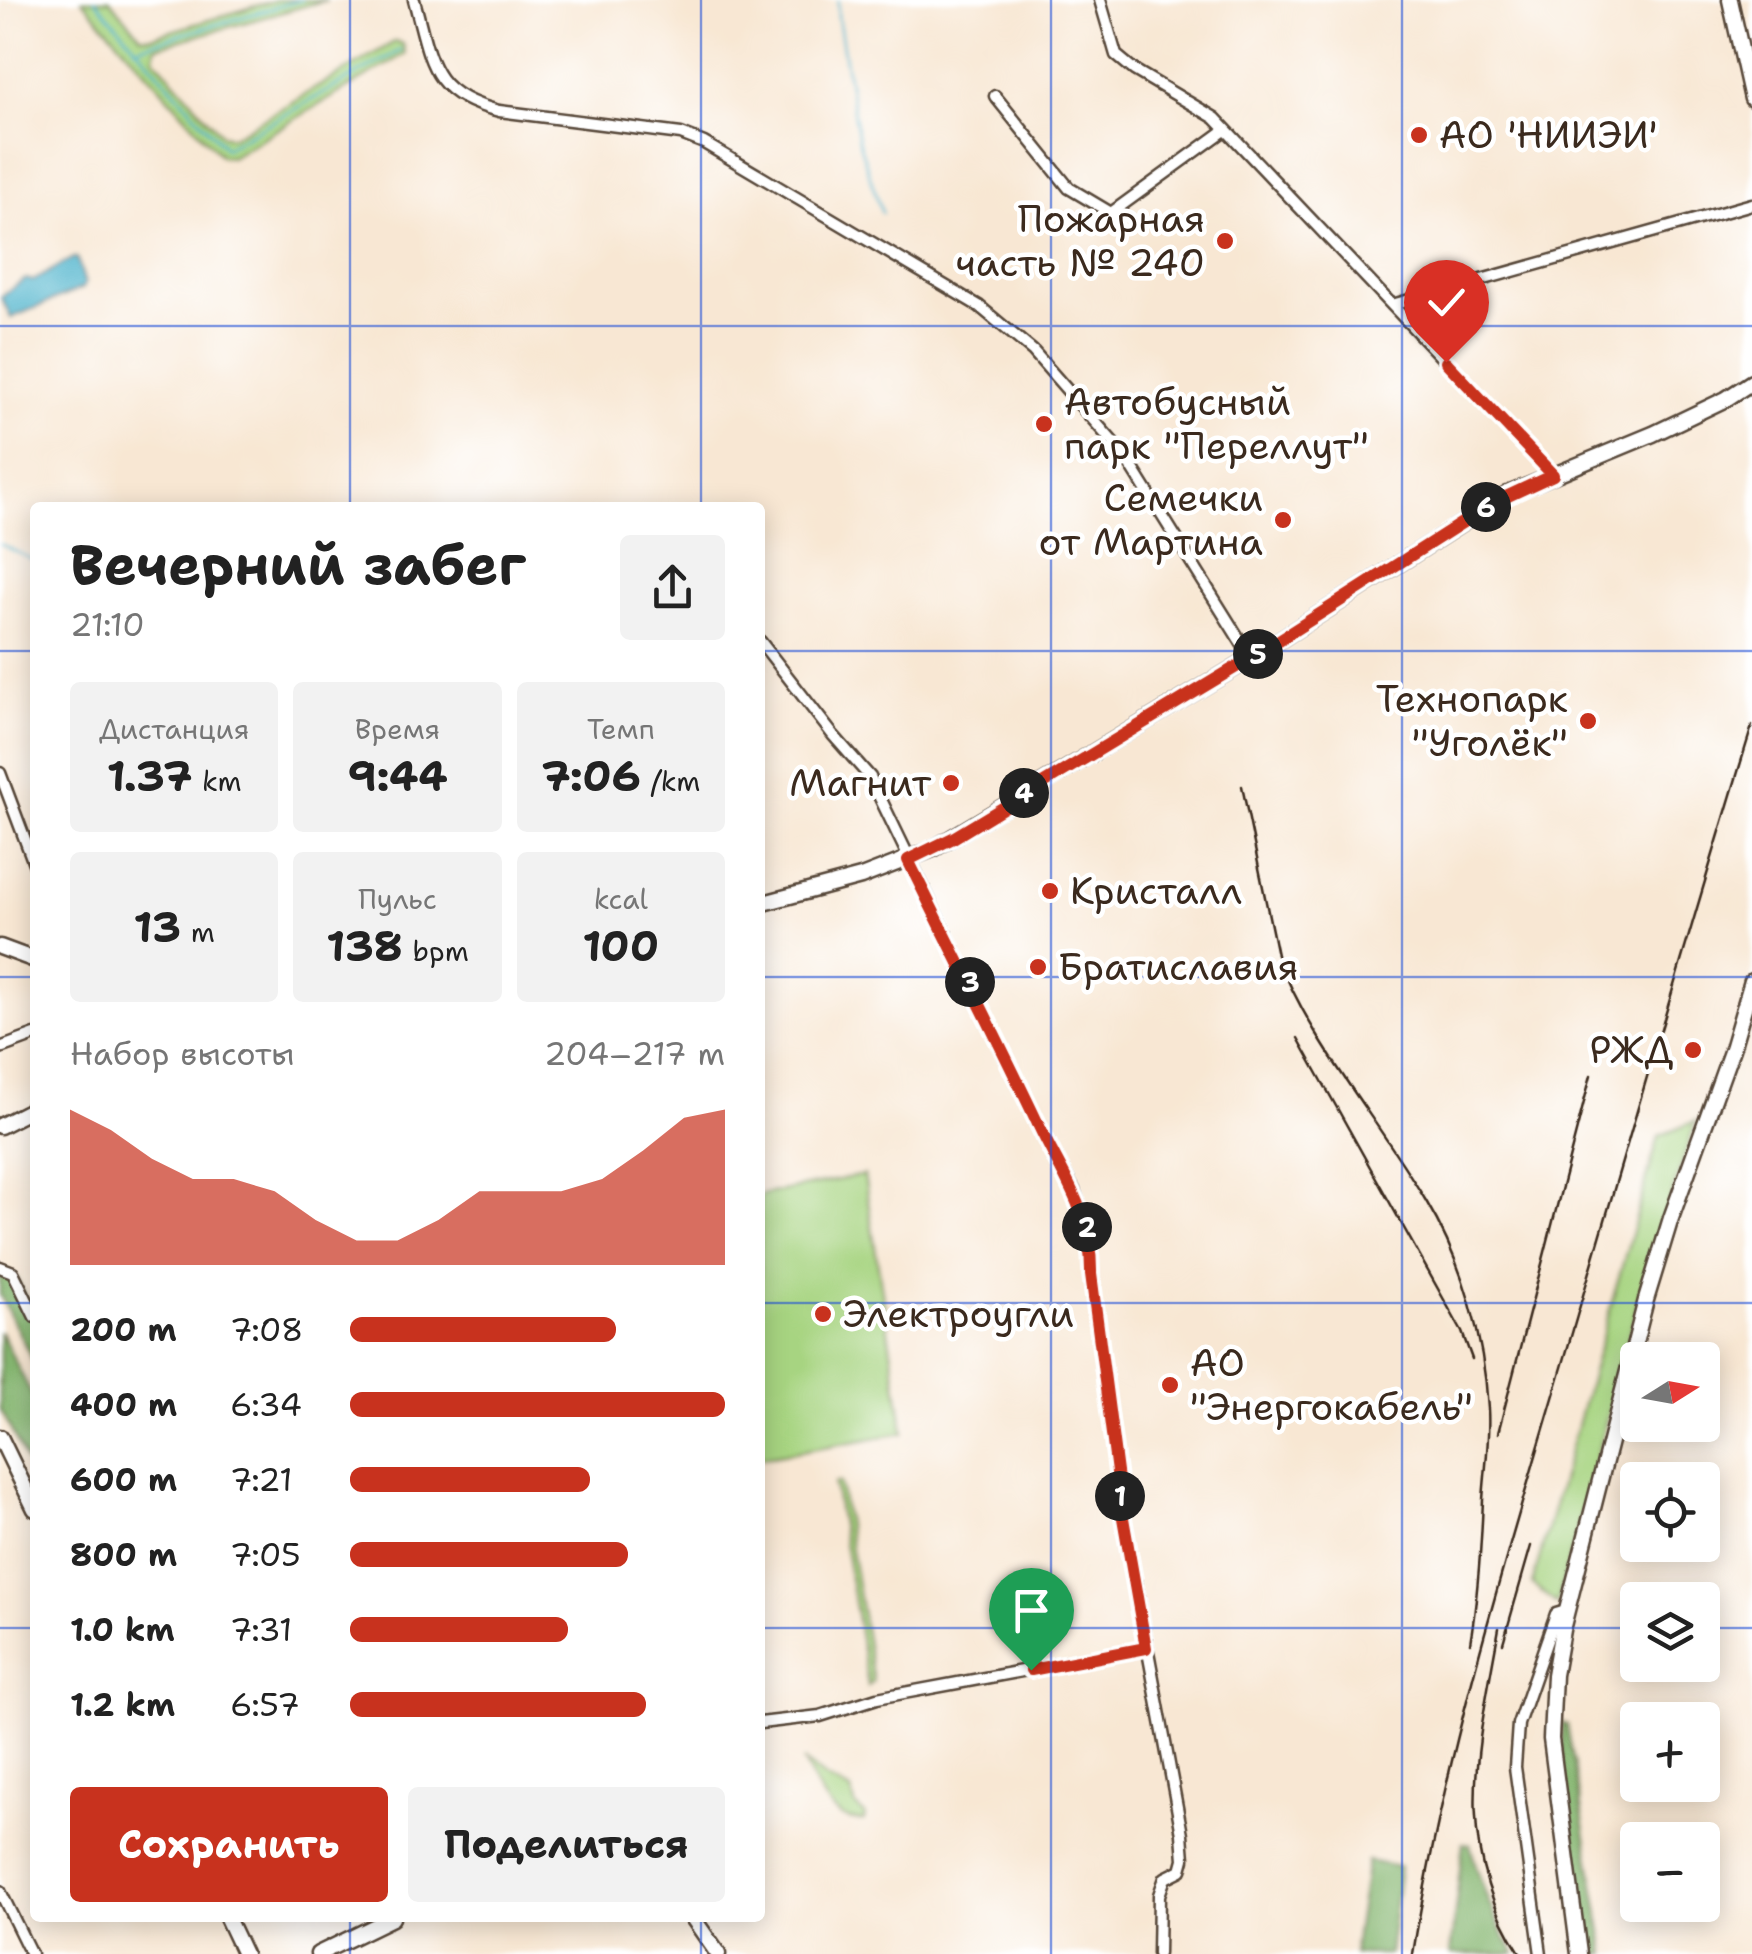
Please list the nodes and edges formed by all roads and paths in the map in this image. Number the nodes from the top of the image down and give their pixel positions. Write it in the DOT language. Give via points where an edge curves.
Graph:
graph roads {
  1 [pos="414,0"];
  2 [pos="1100,0"];
  3 [pos="1730,0"];
  4 [pos="995,96"];
  5 [pos="1752,100"];
  6 [pos="1226,130"];
  7 [pos="1752,204"];
  8 [pos="1392,305"];
  9 [pos="1752,382"];
  10 [pos="1553,475"];
  11 [pos="765,648"];
  12 [pos="1251,658"];
  13 [pos="0,773"];
  14 [pos="30,853"];
  15 [pos="908,860"];
  16 [pos="765,903"];
  17 [pos="0,947"];
  18 [pos="30,958"];
  19 [pos="1752,981"];
  20 [pos="30,1037"];
  21 [pos="0,1048"];
  22 [pos="30,1111"];
  23 [pos="0,1126"];
  24 [pos="0,1267"];
  25 [pos="30,1307"];
  26 [pos="0,1436"];
  27 [pos="30,1499"];
  28 [pos="1566,1611"];
  29 [pos="1146,1648"];
  30 [pos="765,1722"];
  31 [pos="0,1891"];
  32 [pos="229,1922"];
  33 [pos="384,1922"];
  34 [pos="696,1922"];
  35 [pos="30,1954"];
  36 [pos="244,1954"];
  37 [pos="318,1954"];
  38 [pos="718,1954"];
  39 [pos="1158,1954"];
  40 [pos="1540,1954"];
  41 [pos="1578,1954"];
  1 -- 12 [label="street" via="442,83 472,105 704,142 979,306 1033,351 1124,456"];
  2 -- 6 [label="street" via="1116,55"];
  3 -- 5 [label="main road"];
  4 -- 6 [label="street" via="1070,188 1112,212"];
  6 -- 8 [label="street"];
  7 -- 8 [label="street"];
  8 -- 10 [label="street"];
  9 -- 10 [label="main road"];
  10 -- 12 [label="main road" via="1493,503"];
  11 -- 15 [label="street" via="870,777"];
  12 -- 15 [label="main road"];
  13 -- 14 [label="street"];
  15 -- 16 [label="main road"];
  15 -- 29 [label="street" via="1074,1190 1088,1231"];
  17 -- 18 [label="main road"];
  19 -- 28 [label="main road" via="1646,1300"];
  20 -- 21 [label="street"];
  22 -- 23 [label="main road"];
  24 -- 25 [label="street" via="13,1272"];
  26 -- 27 [label="main road"];
  28 -- 40 [label="street" via="1556,1614 1548,1632 1518,1724 1516,1767"];
  28 -- 41 [label="main road" via="1550,1739"];
  29 -- 30 [label="street"];
  29 -- 39 [label="street" via="1184,1859 1159,1895"];
  31 -- 35 [label="street"];
  32 -- 36 [label="main road"];
  33 -- 37 [label="main road"];
  34 -- 38 [label="main road"];
}
